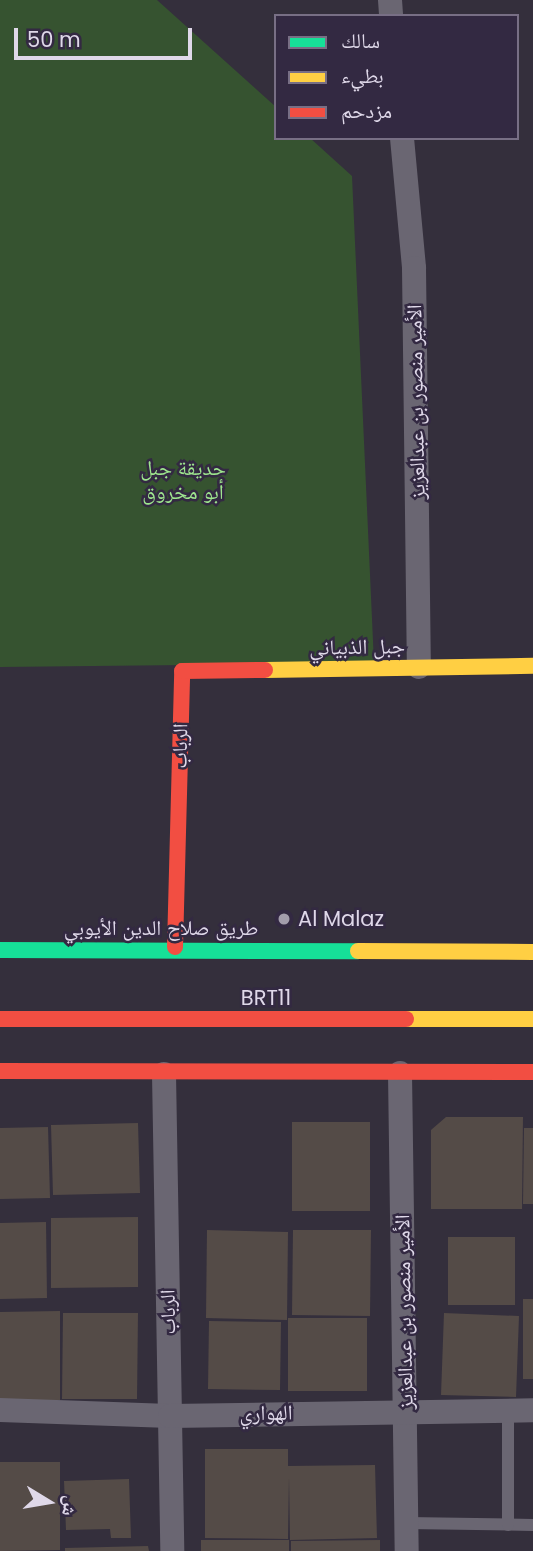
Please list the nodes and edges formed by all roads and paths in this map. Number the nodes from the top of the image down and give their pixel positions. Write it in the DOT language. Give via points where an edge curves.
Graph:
graph roads {
  1 [pos="402,140"];
  2 [pos="533,666"];
  3 [pos="419,667"];
  4 [pos="182,671"];
  5 [pos="175,947"];
  6 [pos="0,950"];
  7 [pos="533,952"];
  8 [pos="0,1019"];
  9 [pos="533,1019"];
  10 [pos="0,1071"];
  11 [pos="533,1072"];
  12 [pos="400,1073"];
  13 [pos="164,1074"];
  14 [pos="0,1410"];
  15 [pos="405,1410"];
  16 [pos="508,1410"];
  17 [pos="533,1410"];
  18 [pos="170,1416"];
  19 [pos="407,1523"];
  20 [pos="508,1525"];
  21 [pos="533,1525"];
  22 [pos="172,1551"];
  23 [pos="407,1551"];
  1 -- 3 [label="street, الأمير منصور بن عبدالعزيز" via="414,268"];
  2 -- 3 [label="main road, جبل الذبياني"];
  3 -- 4 [label="main road, جبل الذبياني"];
  4 -- 5 [label="main road, الرباب"];
  5 -- 6 [label="main road, طريق صلاح الدين الأيوبي"];
  5 -- 7 [label="main road, طريق صلاح الدين الأيوبي"];
  8 -- 9 [label="main road, BRT11"];
  10 -- 13 [label="main road"];
  11 -- 12 [label="main road"];
  12 -- 13 [label="main road"];
  12 -- 15 [label="street, الأمير منصور بن عبدالعزيز"];
  13 -- 18 [label="street, الرباب"];
  14 -- 18 [label="street, الهواري"];
  15 -- 16 [label="street, الهواري"];
  15 -- 18 [label="street, الهواري"];
  15 -- 19 [label="street, الأمير منصور بن عبدالعزيز"];
  16 -- 17 [label="street, الهواري"];
  16 -- 20 [label="lane"];
  18 -- 22 [label="street, الرباب"];
  19 -- 20 [label="lane"];
  19 -- 23 [label="street, الأمير منصور بن عبدالعزيز"];
  20 -- 21 [label="lane"];
}
